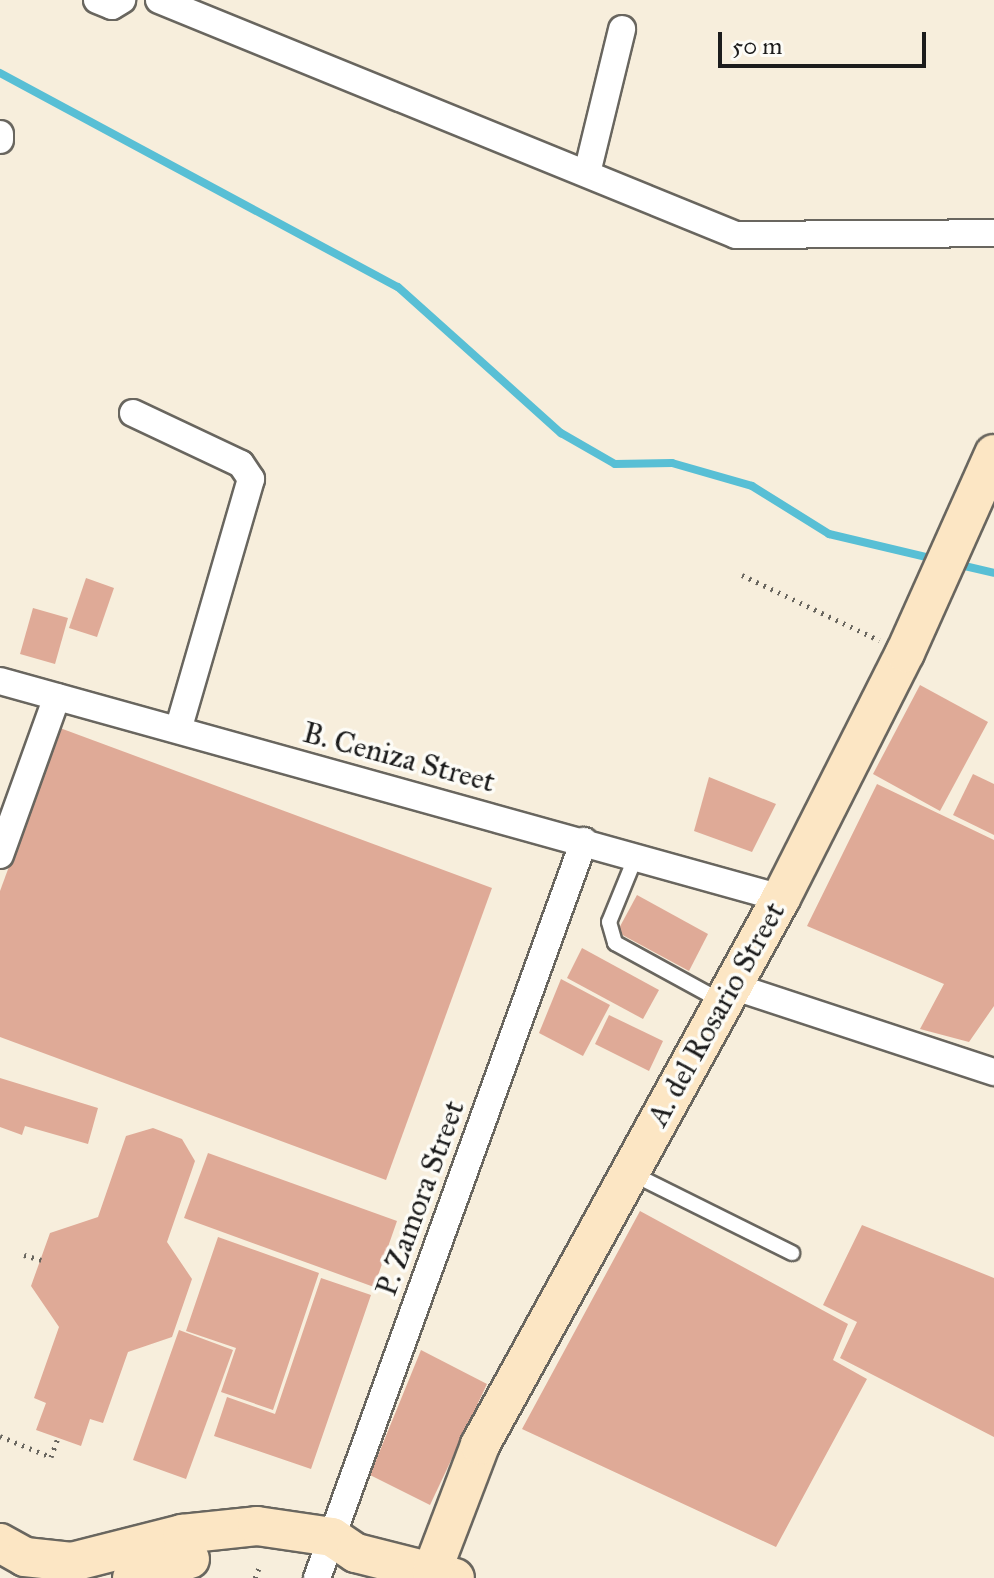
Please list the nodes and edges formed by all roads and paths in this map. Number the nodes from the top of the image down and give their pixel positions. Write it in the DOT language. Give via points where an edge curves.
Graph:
graph roads {
  1 [pos="97,0"];
  2 [pos="122,0"];
  3 [pos="159,0"];
  4 [pos="622,29"];
  5 [pos="0,134"];
  6 [pos="0,140"];
  7 [pos="588,169"];
  8 [pos="994,233"];
  9 [pos="133,413"];
  10 [pos="994,454"];
  11 [pos="742,575"];
  12 [pos="905,653"];
  13 [pos="0,681"];
  14 [pos="57,697"];
  15 [pos="178,730"];
  16 [pos="584,841"];
  17 [pos="0,855"];
  18 [pos="636,856"];
  19 [pos="781,898"];
  20 [pos="728,994"];
  21 [pos="994,1072"];
  22 [pos="629,1172"];
  23 [pos="792,1253"];
  24 [pos="24,1255"];
  25 [pos="41,1260"];
  26 [pos="0,1436"];
  27 [pos="58,1438"];
  28 [pos="332,1557"];
  29 [pos="14,1559"];
  30 [pos="259,1568"];
  31 [pos="91,1569"];
  32 [pos="444,1575"];
  33 [pos="132,1578"];
  34 [pos="255,1578"];
  1 -- 2 [label="street"];
  3 -- 7 [label="street"];
  4 -- 7 [label="street"];
  5 -- 6 [label="street"];
  7 -- 8 [label="street" via="736,235"];
  9 -- 15 [label="street" via="241,464 251,479"];
  10 -- 12 [label="street, A. del Rosario Street"];
  11 -- 12 [label="path"];
  12 -- 19 [label="street, A. del Rosario Street"];
  13 -- 14 [label="street, B. Ceniza Street"];
  14 -- 15 [label="street, B. Ceniza Street"];
  14 -- 17 [label="street"];
  15 -- 16 [label="street, B. Ceniza Street"];
  16 -- 18 [label="street, B. Ceniza Street"];
  16 -- 28 [label="street, P. Zamora Street"];
  18 -- 19 [label="street, B. Ceniza Street"];
  18 -- 20 [label="lane" via="609,922 615,943"];
  19 -- 20 [label="street, A. del Rosario Street"];
  20 -- 21 [label="street"];
  20 -- 22 [label="street, A. del Rosario Street"];
  22 -- 23 [label="lane"];
  22 -- 32 [label="street, A. del Rosario Street" via="480,1445"];
  24 -- 25 [label="path"];
  26 -- 27 [label="path" via="51,1457"];
  28 -- 31 [label="street" via="224,1528"];
  28 -- 32 [label="street"];
  28 -- 33 [label="street" via="226,1553"];
  29 -- 31 [label="street"];
  30 -- 34 [label="path"];
}
